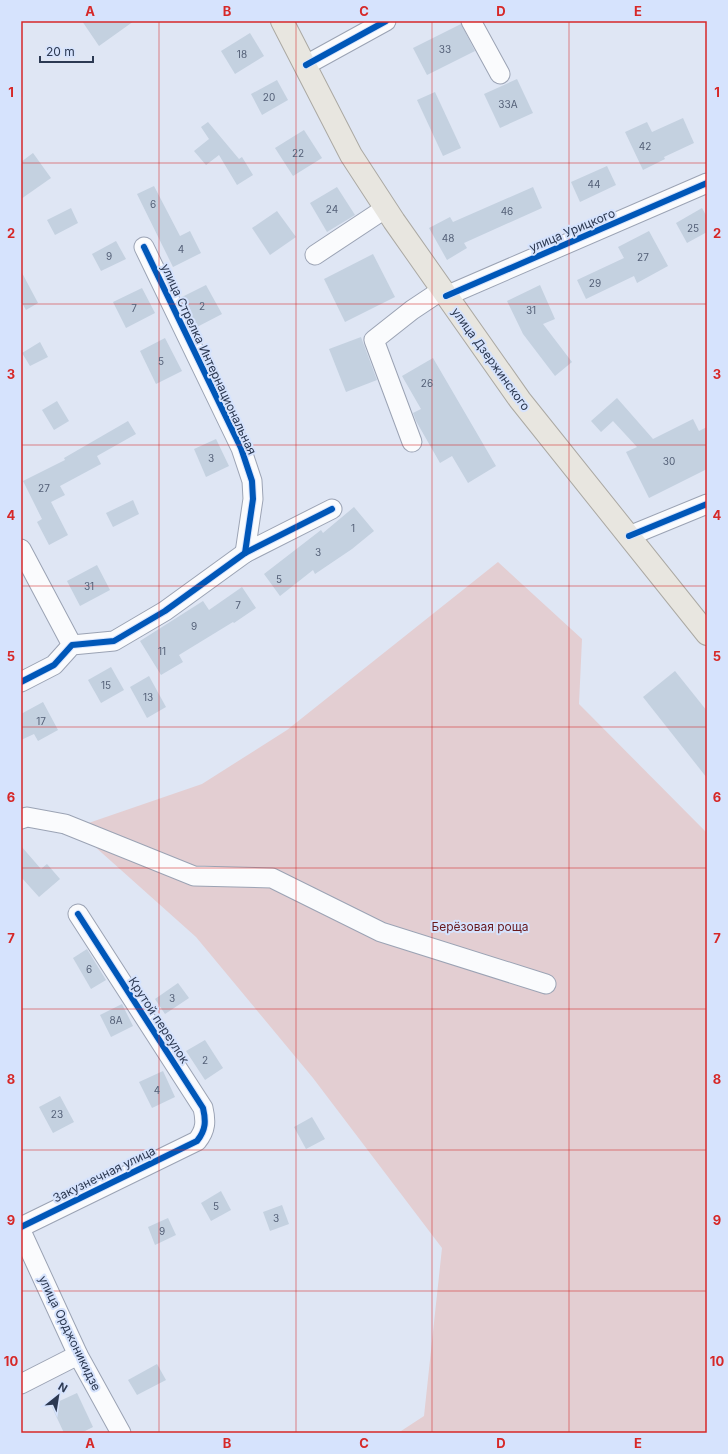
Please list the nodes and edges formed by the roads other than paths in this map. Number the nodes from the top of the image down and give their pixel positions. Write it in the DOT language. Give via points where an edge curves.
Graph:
graph roads {
  1 [pos="282,21"];
  2 [pos="386,21"];
  3 [pos="471,21"];
  4 [pos="306,65"];
  5 [pos="500,74"];
  6 [pos="707,184"];
  7 [pos="386,208"];
  8 [pos="144,247"];
  9 [pos="315,255"];
  10 [pos="444,293"];
  11 [pos="412,442"];
  12 [pos="707,504"];
  13 [pos="332,509"];
  14 [pos="629,536"];
  15 [pos="21,549"];
  16 [pos="245,553"];
  17 [pos="707,634"];
  18 [pos="72,645"];
  19 [pos="21,682"];
  20 [pos="21,819"];
  21 [pos="78,914"];
  22 [pos="546,984"];
  23 [pos="197,1140"];
  24 [pos="21,1227"];
  25 [pos="21,1231"];
  26 [pos="78,1355"];
  27 [pos="21,1384"];
  28 [pos="121,1433"];
  1 -- 4 [label="main road, улица Дзержинского"];
  2 -- 4 [label="street"];
  3 -- 5 [label="street"];
  4 -- 7 [label="main road, улица Дзержинского" via="351,155"];
  6 -- 10 [label="street, улица Урицкого"];
  7 -- 9 [label="street"];
  7 -- 10 [label="main road, улица Дзержинского"];
  8 -- 16 [label="street, улица Стрелка Интернациональная" via="241,448 252,481 253,499"];
  10 -- 11 [label="street, улица Урицкого" via="412,310 374,340"];
  10 -- 14 [label="main road, улица Дзержинского" via="520,400"];
  12 -- 14 [label="street"];
  13 -- 16 [label="street"];
  14 -- 17 [label="main road, улица Дзержинского"];
  15 -- 18 [label="street"];
  16 -- 18 [label="street" via="165,611 114,641"];
  18 -- 19 [label="street" via="54,665"];
  20 -- 22 [label="street" via="65,824 194,876 272,878 381,932"];
  21 -- 23 [label="street, Крутой переулок" via="203,1108 203,1133"];
  23 -- 24 [label="street, Закузнечная улица"];
  25 -- 26 [label="street, улица Орджоникидзе"];
  26 -- 27 [label="street"];
  26 -- 28 [label="street, улица Орджоникидзе"];
}
